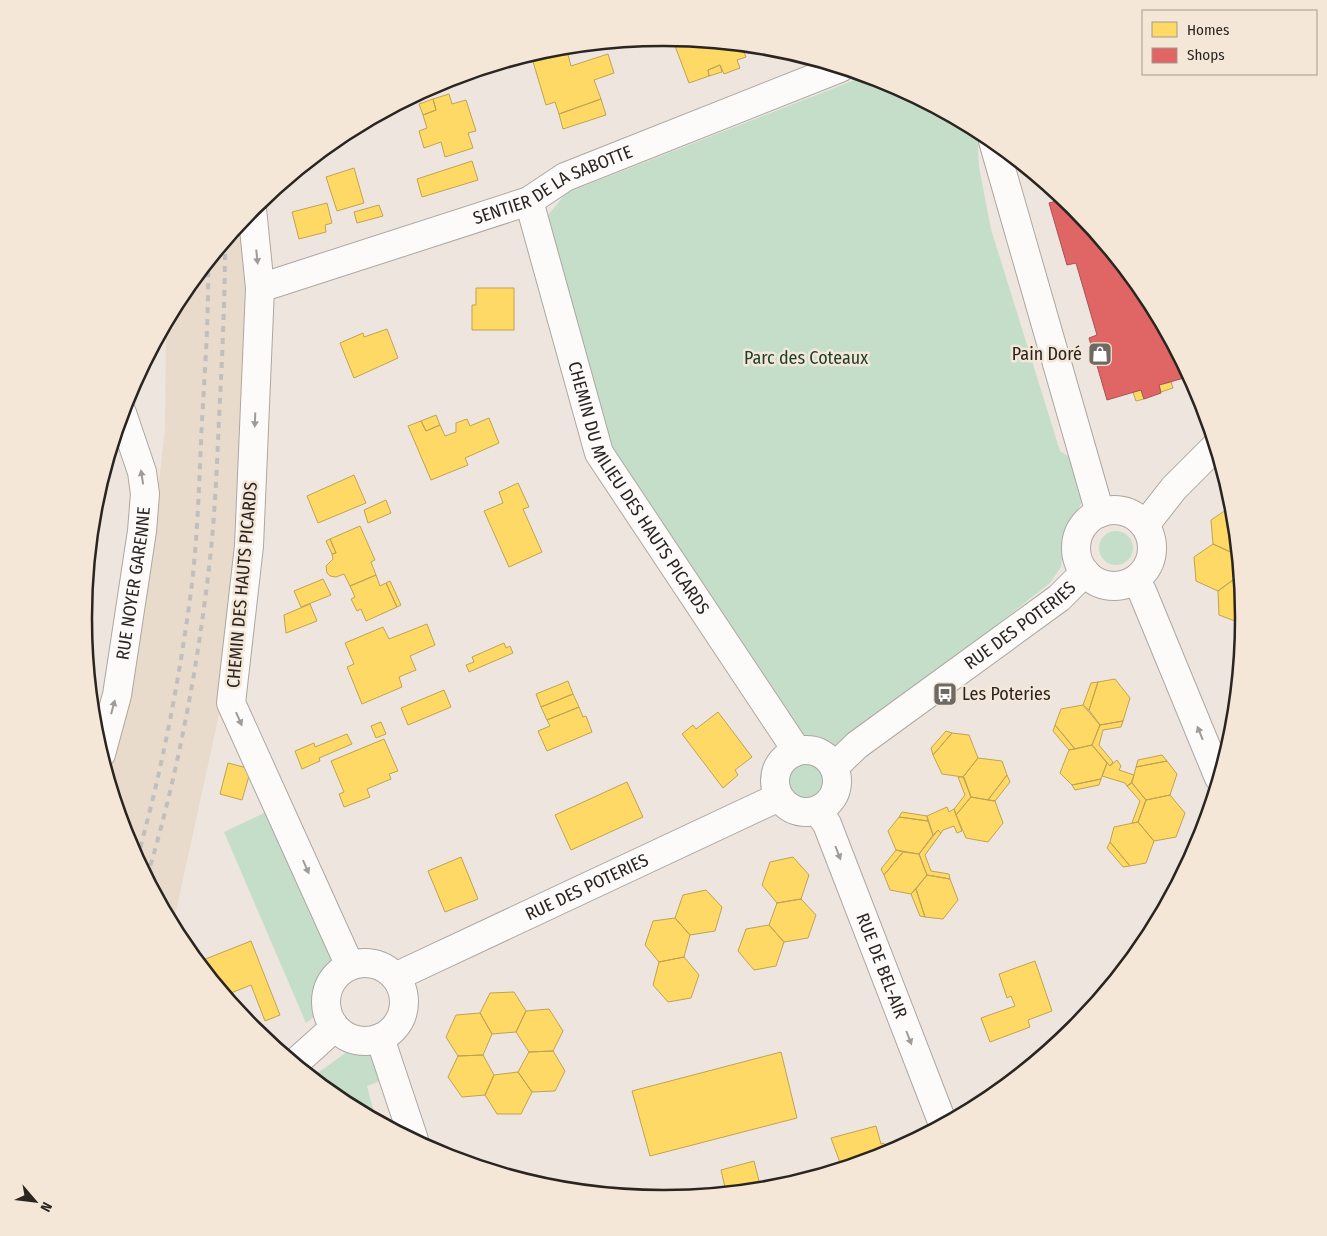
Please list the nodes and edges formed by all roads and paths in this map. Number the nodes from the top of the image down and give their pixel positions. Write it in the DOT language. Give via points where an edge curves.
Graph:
graph roads {
  1 [pos="830,72"];
  2 [pos="997,154"];
  3 [pos="529,201"];
  4 [pos="253,220"];
  5 [pos="260,288"];
  6 [pos="126,424"];
  7 [pos="1210,452"];
  8 [pos="1100,513"];
  9 [pos="1145,525"];
  10 [pos="1084,572"];
  11 [pos="1134,581"];
  12 [pos="105,738"];
  13 [pos="793,753"];
  14 [pos="834,767"];
  15 [pos="1215,769"];
  16 [pos="779,797"];
  17 [pos="817,810"];
  18 [pos="350,966"];
  19 [pos="395,977"];
  20 [pos="334,1027"];
  21 [pos="380,1038"];
  22 [pos="300,1059"];
  23 [pos="941,1118"];
  24 [pos="411,1131"];
  1 -- 3 [label="street, SENTIER DE LA SABOTTE" via="565,177"];
  2 -- 8 [label="street"];
  3 -- 5 [label="street, SENTIER DE LA SABOTTE"];
  3 -- 13 [label="street, CHEMIN DU MILIEU DES HAUTS PICARDS" via="599,453 793,745"];
  4 -- 5 [label="street, CHEMIN DES HAUTS PICARDS, one-way"];
  5 -- 18 [label="street, CHEMIN DES HAUTS PICARDS, one-way" via="250,546 231,702"];
  12 -- 6 [label="street, RUE NOYER GARENNE, one-way" via="118,686 145,494 142,472"];
  7 -- 9 [label="street" via="1174,488"];
  8 -- 9 [label="street" via="1124,511"];
  8 -- 10 [label="street" via="1082,528 1077,539 1076,550"];
  9 -- 11 [label="street" via="1153,548 1151,561"];
  10 -- 11 [label="street" via="1102,585 1124,585"];
  10 -- 14 [label="street, RUE DES POTERIES" via="1059,598 857,745"];
  15 -- 11 [label="street, one-way" via="1142,591"];
  13 -- 14 [label="street" via="811,750 828,759"];
  13 -- 16 [label="street" via="778,768 775,778"];
  14 -- 17 [label="street" via="836,787 833,797"];
  16 -- 17 [label="street" via="792,809"];
  16 -- 19 [label="street, RUE DES POTERIES"];
  17 -- 23 [label="street, RUE DE BEL-AIR, one-way" via="827,824"];
  18 -- 19 [label="street" via="375,964"];
  18 -- 20 [label="street" via="336,976 327,992 328,1017"];
  19 -- 21 [label="street" via="404,999 403,1011 390,1032"];
  20 -- 21 [label="street" via="356,1040"];
  20 -- 22 [label="street"];
  21 -- 24 [label="street"];
}
